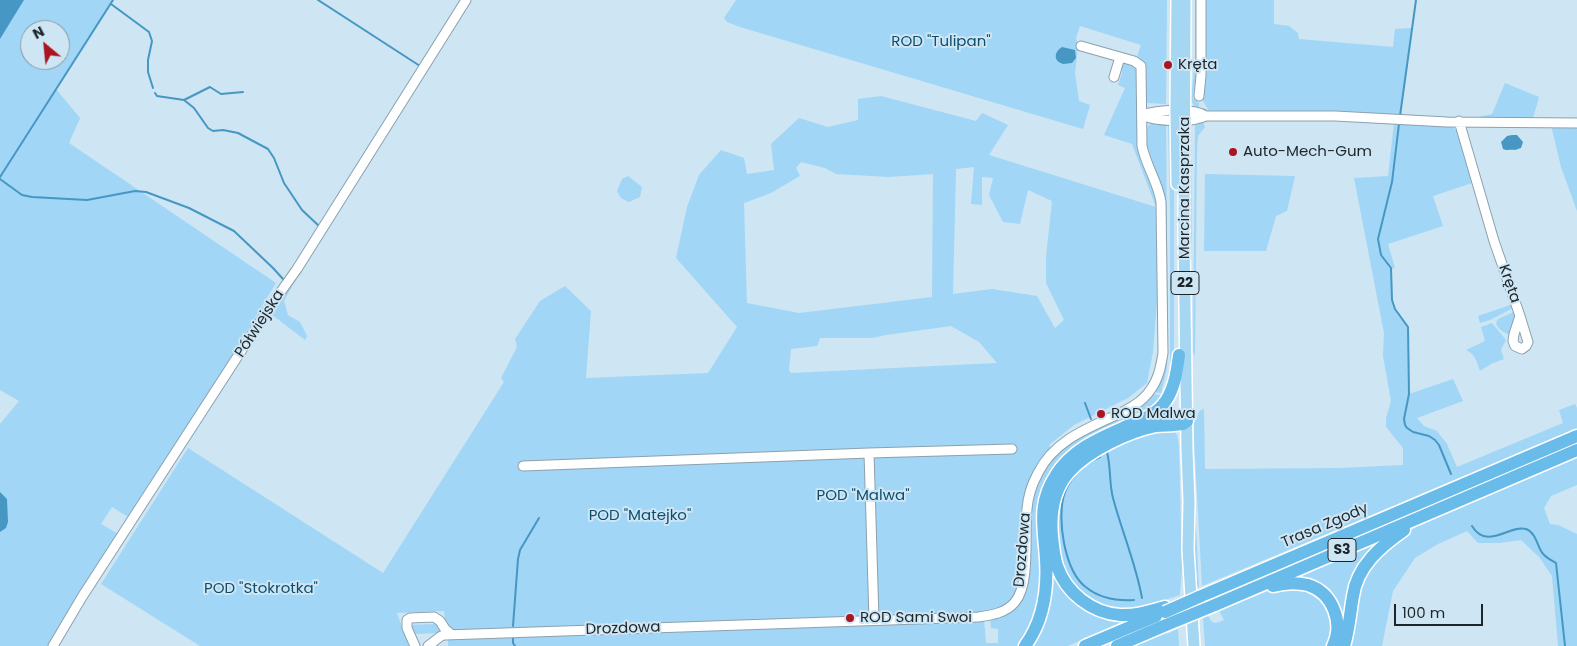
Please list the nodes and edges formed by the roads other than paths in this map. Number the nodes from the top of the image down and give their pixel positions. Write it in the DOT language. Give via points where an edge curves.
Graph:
graph roads {
  1 [pos="466,0"];
  2 [pos="1177,0"];
  3 [pos="1185,0"];
  4 [pos="1201,0"];
  5 [pos="1081,46"];
  6 [pos="1120,57"];
  7 [pos="1114,77"];
  8 [pos="1199,96"];
  9 [pos="1142,115"];
  10 [pos="1180,115"];
  11 [pos="1459,121"];
  12 [pos="1577,123"];
  13 [pos="1520,316"];
  14 [pos="1179,356"];
  15 [pos="1147,418"];
  16 [pos="1182,421"];
  17 [pos="1577,436"];
  18 [pos="1012,449"];
  19 [pos="1577,450"];
  20 [pos="869,453"];
  21 [pos="523,466"];
  22 [pos="1446,506"];
  23 [pos="1239,594"];
  24 [pos="1165,609"];
  25 [pos="874,620"];
  26 [pos="451,634"];
  27 [pos="53,646"];
  28 [pos="415,646"];
  29 [pos="428,646"];
  30 [pos="1025,646"];
  31 [pos="1085,646"];
  32 [pos="1117,646"];
  33 [pos="1187,646"];
  34 [pos="1194,646"];
  35 [pos="1333,646"];
  36 [pos="1344,646"];
  1 -- 27 [label="street, Półwiejska" via="297,269 110,553"];
  2 -- 10 [label="main road, Marcina Kasprzaka / 22"];
  3 -- 10 [label="main road, Marcina Kasprzaka / 22"];
  4 -- 8 [label="street, Marcina Kasprzaka"];
  5 -- 6 [label="street"];
  6 -- 7 [label="street"];
  6 -- 9 [label="street" via="1141,66"];
  9 -- 10 [label="street" via="1155,112"];
  9 -- 25 [label="street, Drozdowa" via="1144,153 1161,202 1163,346 1155,383 1134,406 1060,446 1039,470 1030,490 1027,508 1024,582 1011,606 999,613 978,617"];
  10 -- 11 [label="street" via="1199,118 1335,116"];
  10 -- 14 [label="main road, Marcina Kasprzaka / 22"];
  10 -- 16 [label="main road, Marcina Kasprzaka / 22"];
  11 -- 12 [label="street"];
  11 -- 13 [label="street, Kręta"];
  14 -- 15 [label="highway" via="1169,397"];
  14 -- 16 [label="main road, Marcina Kasprzaka / 22"];
  15 -- 16 [label="highway" via="1165,415"];
  15 -- 30 [label="highway" via="1080,449 1050,484 1042,515 1046,560 1044,602 1034,633"];
  16 -- 24 [label="highway" via="1134,432 1091,453 1061,483 1051,518 1057,567 1065,583 1078,597 1104,612 1119,615"];
  16 -- 33 [label="main road, Marcina Kasprzaka / 22" via="1183,580"];
  16 -- 34 [label="main road, Marcina Kasprzaka / 22"];
  17 -- 24 [label="highway, Trasa Zgody / S3, bridge"];
  18 -- 20 [label="street"];
  19 -- 22 [label="highway, Trasa Zgody / S3"];
  20 -- 21 [label="street"];
  20 -- 25 [label="street"];
  22 -- 23 [label="highway, Trasa Zgody / S3"];
  22 -- 36 [label="highway" via="1389,540 1364,568 1353,594"];
  23 -- 32 [label="highway, Trasa Zgody / S3, bridge"];
  23 -- 35 [label="highway" via="1289,583 1314,588 1325,596 1336,616 1338,626"];
  24 -- 31 [label="highway"];
  25 -- 26 [label="street, Drozdowa"];
  26 -- 28 [label="street" via="438,618 410,618 407,628"];
  26 -- 29 [label="street" via="441,636"];
}
